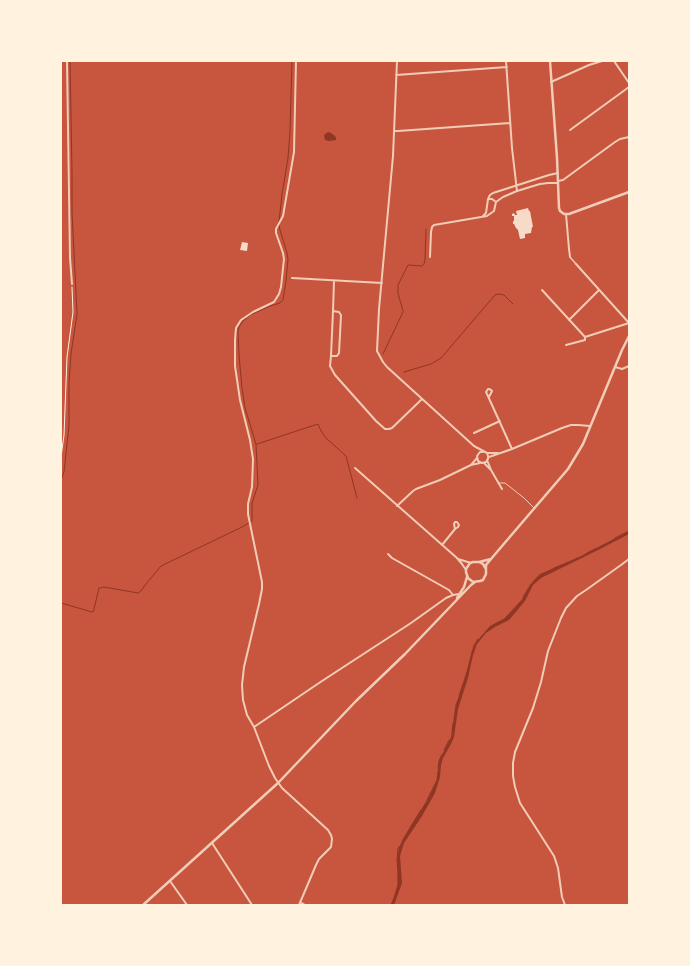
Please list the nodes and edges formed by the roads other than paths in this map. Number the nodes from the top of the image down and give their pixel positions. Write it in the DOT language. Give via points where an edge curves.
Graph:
graph roads {
  1 [pos="67,61"];
  2 [pos="296,61"];
  3 [pos="397,61"];
  4 [pos="506,61"];
  5 [pos="550,61"];
  6 [pos="602,61"];
  7 [pos="614,61"];
  8 [pos="594,62"];
  9 [pos="507,67"];
  10 [pos="396,75"];
  11 [pos="551,82"];
  12 [pos="629,83"];
  13 [pos="629,87"];
  14 [pos="510,123"];
  15 [pos="570,130"];
  16 [pos="394,131"];
  17 [pos="629,137"];
  18 [pos="558,174"];
  19 [pos="558,182"];
  20 [pos="516,185"];
  21 [pos="517,191"];
  22 [pos="629,193"];
  23 [pos="488,199"];
  24 [pos="496,202"];
  25 [pos="566,214"];
  26 [pos="482,218"];
  27 [pos="430,256"];
  28 [pos="570,257"];
  29 [pos="576,264"];
  30 [pos="292,278"];
  31 [pos="334,281"];
  32 [pos="382,283"];
  33 [pos="72,284"];
  34 [pos="542,290"];
  35 [pos="599,290"];
  36 [pos="333,311"];
  37 [pos="569,320"];
  38 [pos="629,323"];
  39 [pos="629,336"];
  40 [pos="585,337"];
  41 [pos="566,346"];
  42 [pos="331,356"];
  43 [pos="629,366"];
  44 [pos="615,367"];
  45 [pos="489,397"];
  46 [pos="422,399"];
  47 [pos="500,421"];
  48 [pos="591,426"];
  49 [pos="474,433"];
  50 [pos="474,446"];
  51 [pos="512,449"];
  52 [pos="483,452"];
  53 [pos="501,452"];
  54 [pos="487,454"];
  55 [pos="477,456"];
  56 [pos="488,459"];
  57 [pos="482,463"];
  58 [pos="471,465"];
  59 [pos="355,468"];
  60 [pos="491,470"];
  61 [pos="498,482"];
  62 [pos="502,489"];
  63 [pos="397,506"];
  64 [pos="534,508"];
  65 [pos="455,529"];
  66 [pos="442,545"];
  67 [pos="388,554"];
  68 [pos="457,558"];
  69 [pos="491,559"];
  70 [pos="629,559"];
  71 [pos="479,562"];
  72 [pos="471,563"];
  73 [pos="466,570"];
  74 [pos="486,570"];
  75 [pos="467,576"];
  76 [pos="475,582"];
  77 [pos="459,594"];
  78 [pos="453,595"];
  79 [pos="454,603"];
  80 [pos="254,727"];
  81 [pos="278,783"];
  82 [pos="212,843"];
  83 [pos="170,880"];
  84 [pos="300,902"];
  85 [pos="143,905"];
  86 [pos="187,905"];
  87 [pos="252,905"];
  88 [pos="299,905"];
  89 [pos="305,905"];
  90 [pos="565,905"];
  1 -- 33 [label="street"];
  2 -- 80 [label="street" via="294,152 285,208 276,229 284,259 280,292 274,302 241,320 235,335 239,394 253,459 248,514 262,589 244,667 242,690 247,715"];
  3 -- 10 [label="street"];
  4 -- 9 [label="street"];
  5 -- 11 [label="street"];
  6 -- 8 [label="street"];
  7 -- 12 [label="street"];
  8 -- 11 [label="street"];
  9 -- 10 [label="street"];
  9 -- 14 [label="street"];
  10 -- 16 [label="street"];
  11 -- 18 [label="street"];
  13 -- 15 [label="street"];
  14 -- 16 [label="street"];
  14 -- 20 [label="street"];
  16 -- 32 [label="street"];
  17 -- 19 [label="street" via="615,142"];
  18 -- 19 [label="street"];
  18 -- 20 [label="street"];
  19 -- 21 [label="street" via="544,183"];
  19 -- 25 [label="street" via="559,208"];
  20 -- 21 [label="street"];
  20 -- 23 [label="street" via="493,193"];
  21 -- 24 [label="street"];
  22 -- 25 [label="street"];
  23 -- 24 [label="street"];
  23 -- 26 [label="street" via="486,213"];
  24 -- 26 [label="street" via="494,212"];
  25 -- 28 [label="street"];
  26 -- 27 [label="street" via="432,227"];
  28 -- 29 [label="street"];
  29 -- 35 [label="street"];
  30 -- 31 [label="street"];
  31 -- 32 [label="street"];
  31 -- 36 [label="street"];
  32 -- 46 [label="street" via="377,351 382,362"];
  34 -- 37 [label="street"];
  35 -- 37 [label="street"];
  35 -- 38 [label="street"];
  36 -- 42 [label="street"];
  36 -- 42 [label="street" via="341,315 339,353 337,356"];
  37 -- 40 [label="street"];
  38 -- 40 [label="street"];
  39 -- 44 [label="street"];
  40 -- 41 [label="street" via="585,340"];
  42 -- 46 [label="street" via="330,366 334,375 385,429 392,428"];
  43 -- 44 [label="street" via="622,369"];
  44 -- 48 [label="street"];
  45 -- 47 [label="street"];
  46 -- 50 [label="street"];
  47 -- 49 [label="street"];
  47 -- 51 [label="street"];
  48 -- 51 [label="street" via="571,425"];
  48 -- 64 [label="street" via="568,469"];
  50 -- 52 [label="street"];
  50 -- 55 [label="street"];
  51 -- 53 [label="street"];
  52 -- 54 [label="street"];
  52 -- 55 [label="street"];
  53 -- 54 [label="street"];
  53 -- 56 [label="street"];
  54 -- 56 [label="street"];
  55 -- 57 [label="street" via="478,461"];
  55 -- 58 [label="street"];
  56 -- 57 [label="street"];
  56 -- 60 [label="street"];
  57 -- 58 [label="street"];
  57 -- 60 [label="street"];
  58 -- 63 [label="street" via="413,491"];
  59 -- 63 [label="street"];
  60 -- 61 [label="street"];
  61 -- 62 [label="street"];
  61 -- 64 [label="lane" via="505,483"];
  63 -- 66 [label="street"];
  64 -- 69 [label="street"];
  65 -- 66 [label="street"];
  66 -- 68 [label="street"];
  67 -- 78 [label="street" via="449,590"];
  68 -- 72 [label="street"];
  68 -- 73 [label="street"];
  69 -- 71 [label="street"];
  69 -- 74 [label="street" via="486,565"];
  70 -- 90 [label="street" via="577,596 566,608 548,651 533,708 515,752 513,776 520,803 554,856"];
  71 -- 72 [label="street"];
  71 -- 74 [label="street"];
  72 -- 73 [label="street"];
  73 -- 75 [label="street"];
  74 -- 76 [label="street" via="483,580"];
  75 -- 76 [label="street"];
  75 -- 77 [label="street"];
  76 -- 79 [label="street"];
  77 -- 78 [label="street"];
  77 -- 79 [label="street"];
  78 -- 80 [label="street"];
  79 -- 81 [label="street"];
  80 -- 81 [label="street"];
  81 -- 82 [label="street"];
  81 -- 84 [label="street" via="331,835 331,847 319,859"];
  82 -- 83 [label="street"];
  82 -- 87 [label="street"];
  83 -- 85 [label="street"];
  83 -- 86 [label="street"];
  84 -- 88 [label="street"];
  84 -- 89 [label="street"];
}
